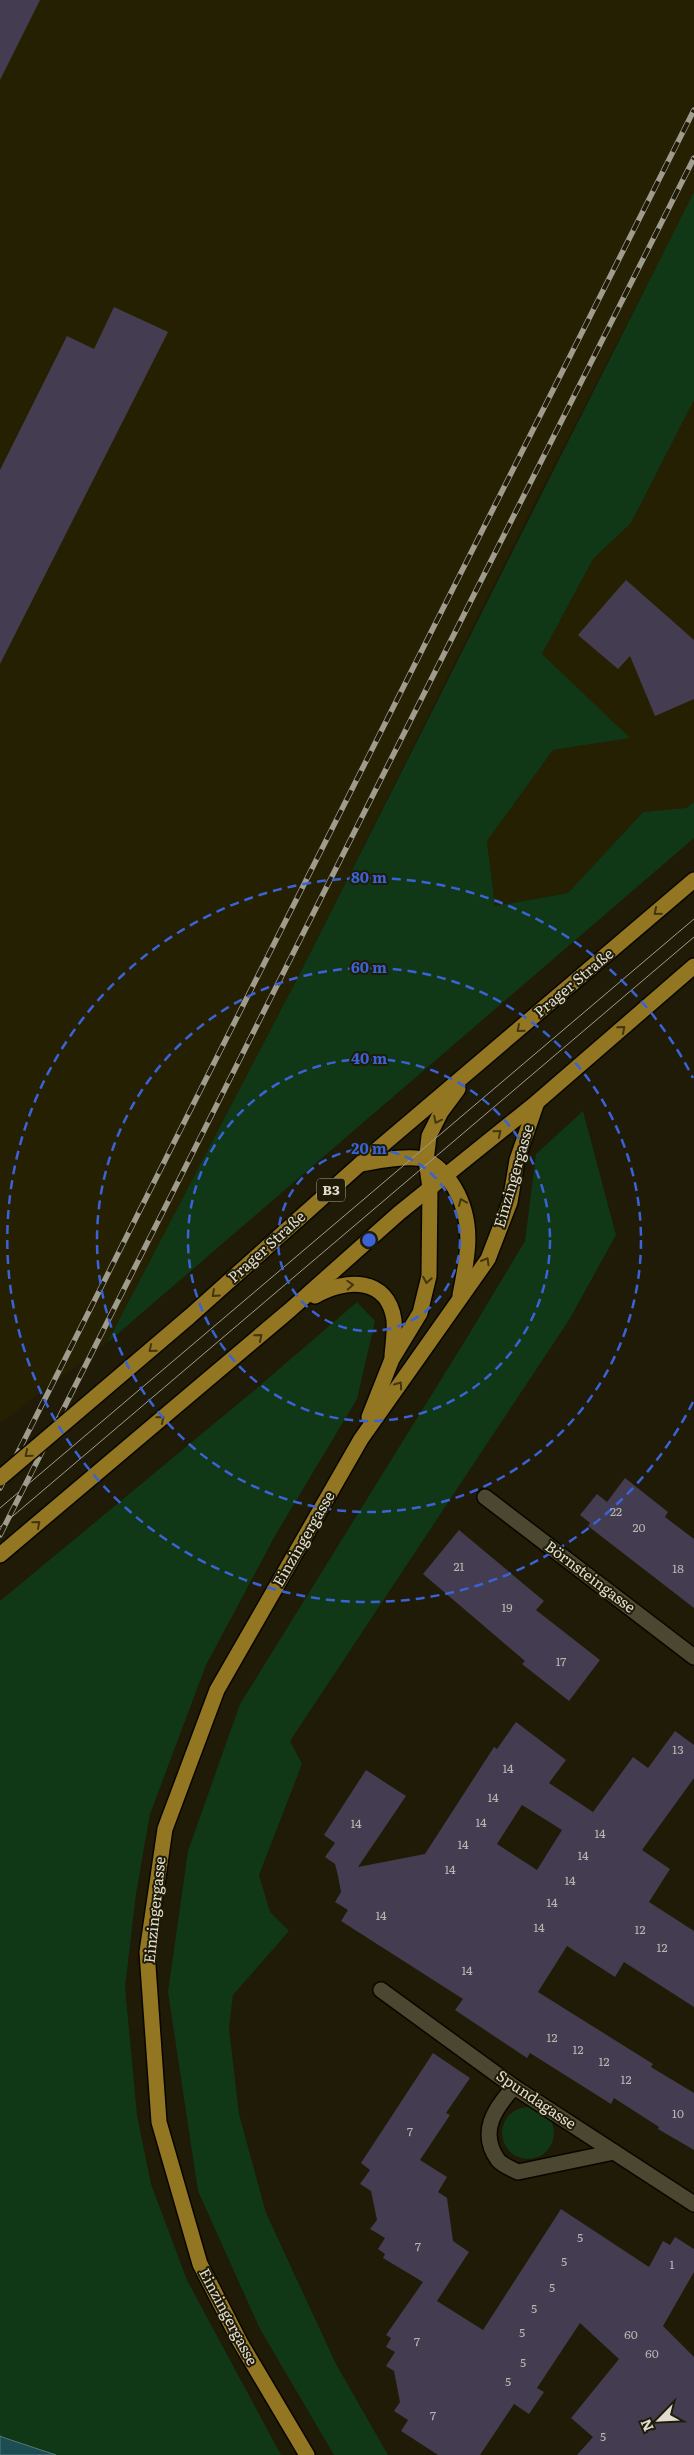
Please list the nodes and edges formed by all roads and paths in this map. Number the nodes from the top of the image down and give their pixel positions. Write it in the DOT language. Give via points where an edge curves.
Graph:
graph roads {
  1 [pos="694,880"];
  2 [pos="694,966"];
  3 [pos="476,1066"];
  4 [pos="537,1102"];
  5 [pos="426,1160"];
  6 [pos="358,1165"];
  7 [pos="446,1174"];
  8 [pos="430,1188"];
  9 [pos="459,1301"];
  10 [pos="290,1310"];
  11 [pos="392,1359"];
  12 [pos="361,1439"];
  13 [pos="0,1478"];
  14 [pos="485,1497"];
  15 [pos="0,1555"];
  16 [pos="694,1657"];
  17 [pos="381,1990"];
  18 [pos="514,2087"];
  19 [pos="614,2152"];
  20 [pos="694,2204"];
  21 [pos="307,2455"];
  1 -- 3 [label="main road, Prager Straße / B3, one-way"];
  4 -- 2 [label="main road, one-way"];
  3 -- 5 [label="main road, Einzingergasse, one-way" via="441,1112 430,1136"];
  3 -- 6 [label="main road, Prager Straße / B3"];
  7 -- 4 [label="main road, one-way"];
  9 -- 4 [label="main road, Einzingergasse, one-way" via="488,1259 510,1202 517,1160"];
  5 -- 6 [label="main road" via="392,1158"];
  5 -- 7 [label="main road, Einzingergasse"];
  5 -- 8 [label="main road, Einzingergasse"];
  6 -- 13 [label="main road, Prager Straße / B3, one-way, bridge" via="189,1317"];
  7 -- 8 [label="main road"];
  9 -- 7 [label="main road, Einzingergasse, one-way" via="469,1251 469,1225 462,1200"];
  8 -- 10 [label="main road"];
  8 -- 11 [label="main road, Einzingergasse, one-way" via="428,1276 420,1313"];
  12 -- 9 [label="main road, Einzingergasse, one-way"];
  10 -- 11 [label="main road, Einzingergasse, one-way" via="330,1288 350,1284 375,1288 388,1300 394,1321"];
  15 -- 10 [label="main road, one-way"];
  11 -- 12 [label="main road, Einzingergasse"];
  12 -- 21 [label="main road, Einzingergasse" via="217,1690 165,1829 147,1952 159,2122 200,2264 240,2342"];
  14 -- 16 [label="street, Börnsteingasse"];
  17 -- 18 [label="street, Spundagasse"];
  18 -- 19 [label="street, Spundagasse"];
  18 -- 19 [label="street" via="497,2105 489,2126 491,2144 499,2162 518,2172"];
  19 -- 20 [label="street, Spundagasse"];
}
